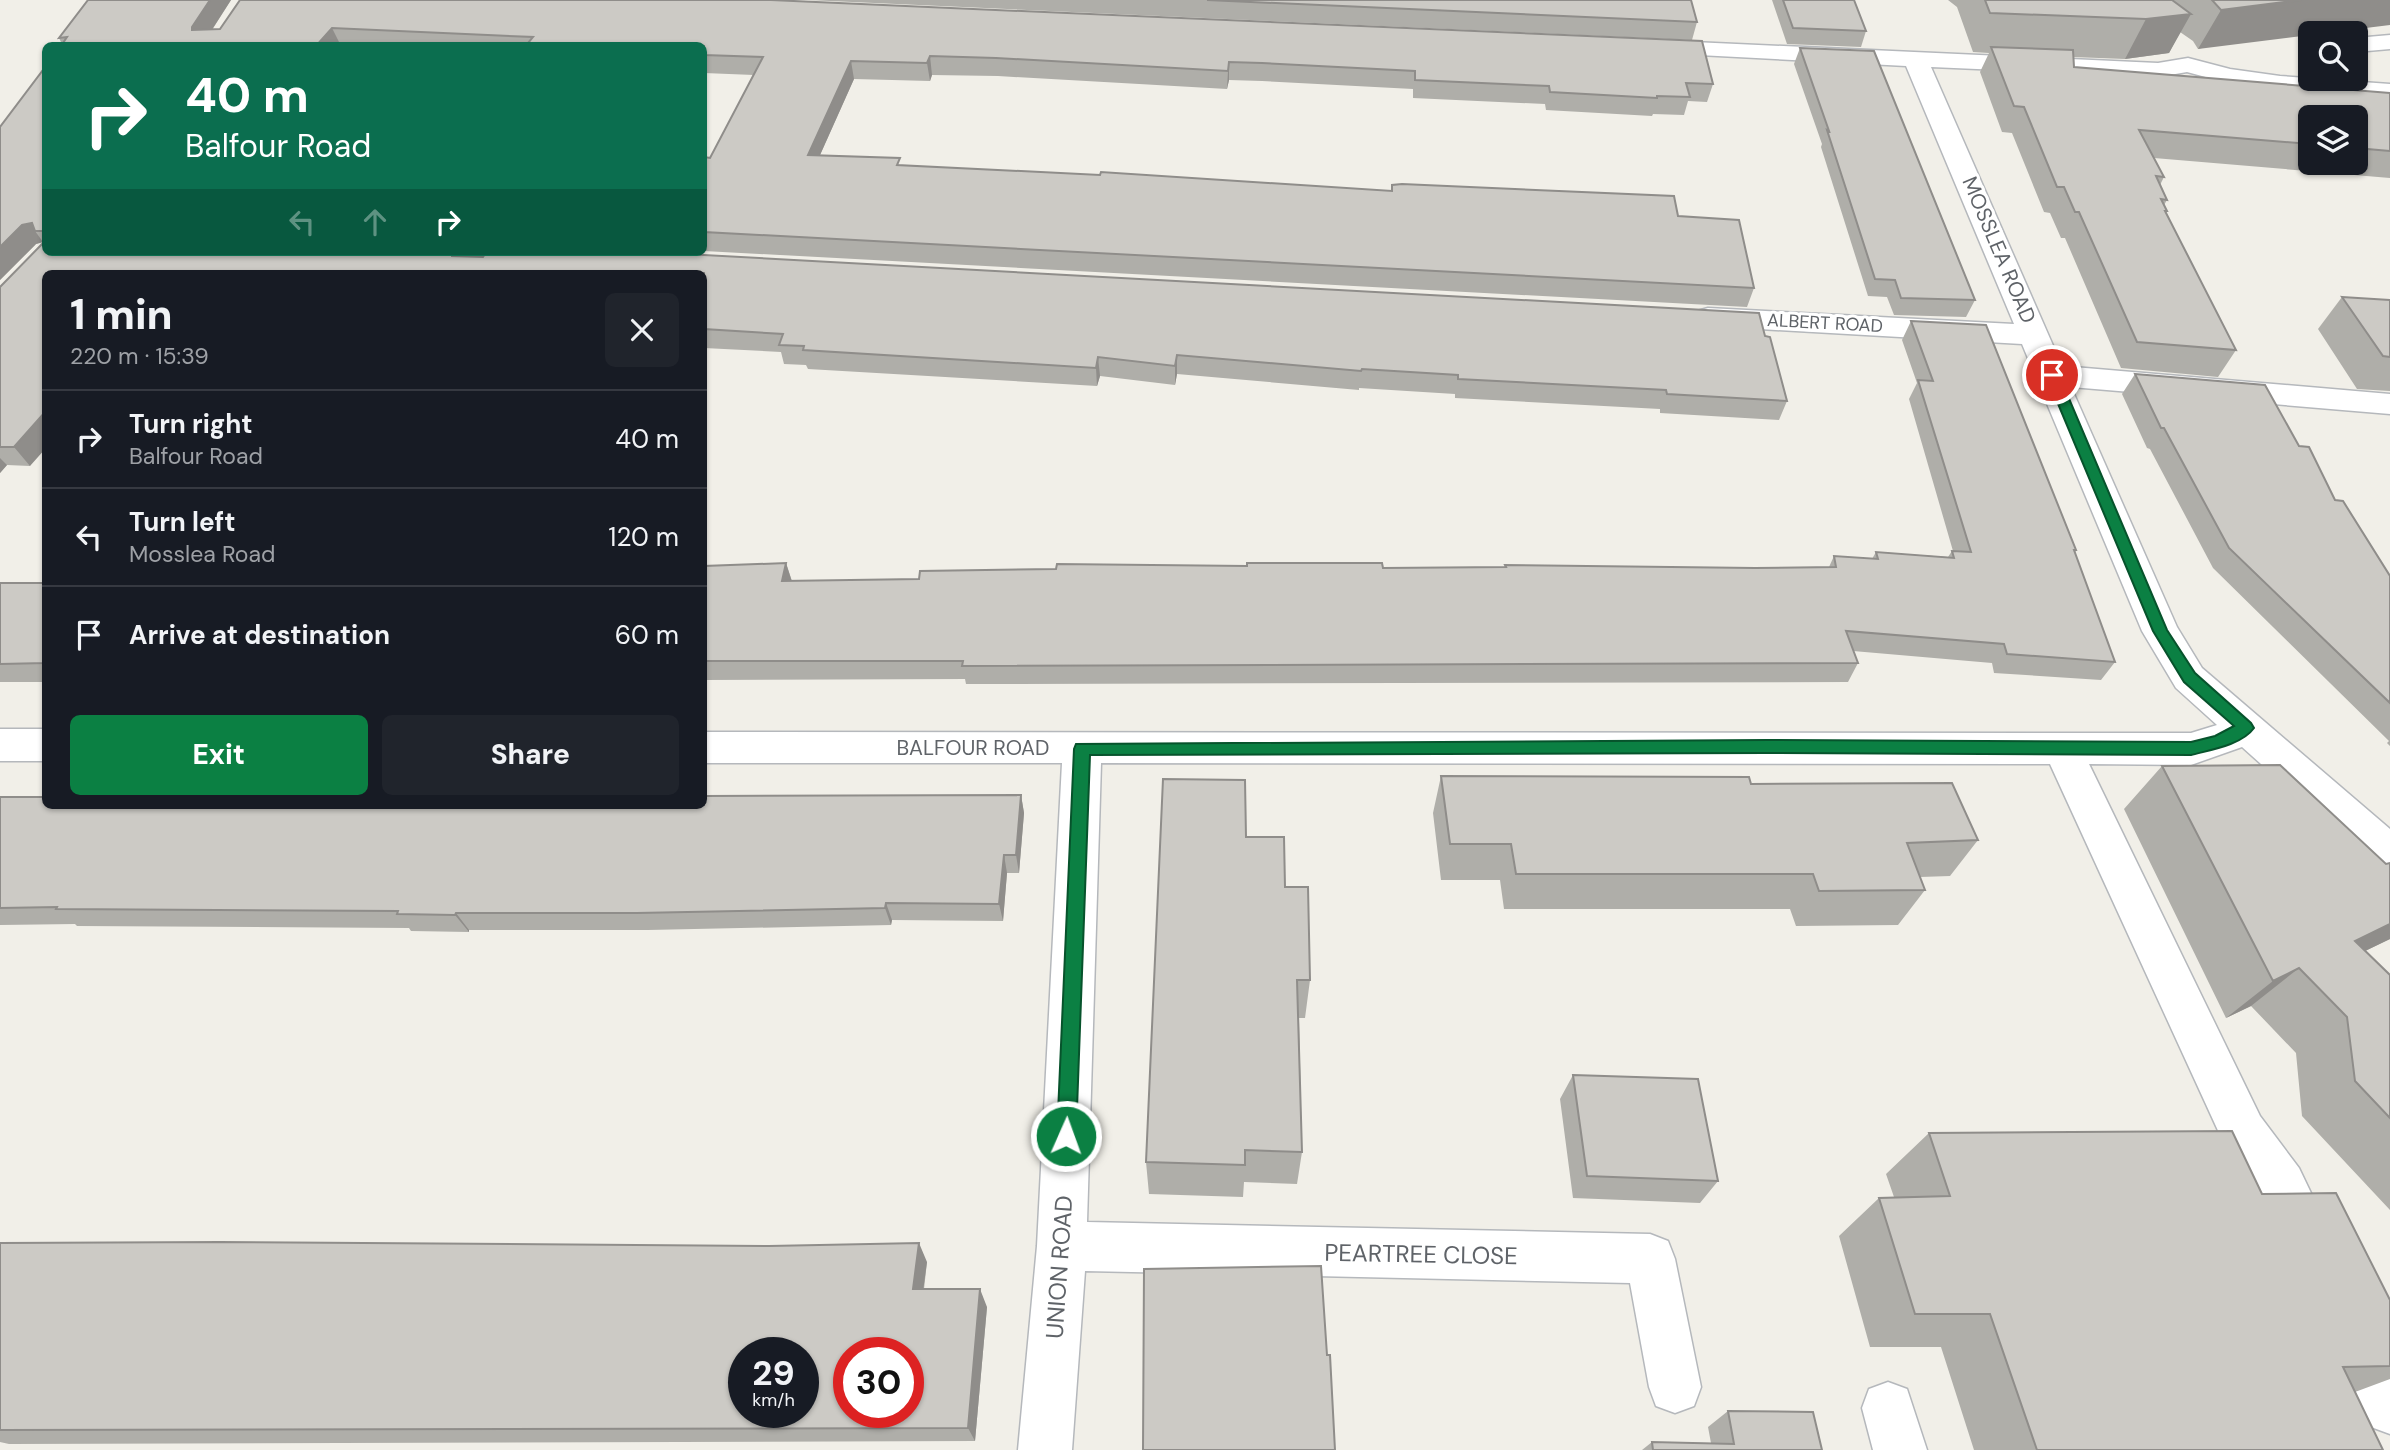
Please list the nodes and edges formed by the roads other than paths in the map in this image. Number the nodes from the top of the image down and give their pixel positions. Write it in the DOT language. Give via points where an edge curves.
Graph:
graph roads {
  1 [pos="2174,41"];
  2 [pos="2390,41"];
  3 [pos="2368,44"];
  4 [pos="1623,46"];
  5 [pos="1915,59"];
  6 [pos="2189,65"];
  7 [pos="2390,92"];
  8 [pos="1684,315"];
  9 [pos="2035,335"];
  10 [pos="2052,375"];
  11 [pos="2390,404"];
  12 [pos="2246,728"];
  13 [pos="0,745"];
  14 [pos="42,745"];
  15 [pos="707,747"];
  16 [pos="2062,748"];
  17 [pos="1082,749"];
  18 [pos="2390,854"];
  19 [pos="1062,1246"];
  20 [pos="1675,1387"];
  21 [pos="2390,1408"];
  22 [pos="1045,1450"];
  1 -- 6 [label="street" via="2189,56"];
  2 -- 3 [label="street"];
  4 -- 5 [label="street"];
  5 -- 6 [label="street" via="2158,70"];
  5 -- 9 [label="street, MOSSLEA ROAD"];
  6 -- 7 [label="street" via="2280,83"];
  8 -- 9 [label="street, ALBERT ROAD"];
  9 -- 10 [label="street, MOSSLEA ROAD"];
  10 -- 11 [label="street"];
  10 -- 12 [label="street, MOSSLEA ROAD" via="2160,631 2189,678"];
  12 -- 16 [label="street, BALFOUR ROAD" via="2191,749"];
  12 -- 18 [label="street, MOSSLEA ROAD"];
  13 -- 14 [label="street"];
  15 -- 17 [label="street, BALFOUR ROAD"];
  16 -- 17 [label="street, BALFOUR ROAD"];
  16 -- 21 [label="street" via="2243,1132 2282,1185"];
  17 -- 19 [label="street, UNION ROAD"];
  19 -- 20 [label="street, PEARTREE CLOSE" via="1650,1259"];
  19 -- 22 [label="street, UNION ROAD"];
}
